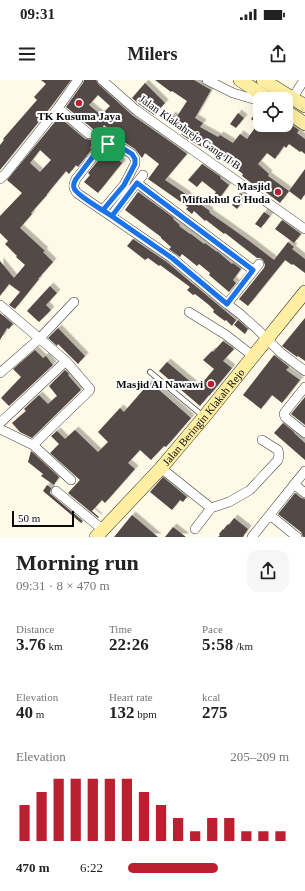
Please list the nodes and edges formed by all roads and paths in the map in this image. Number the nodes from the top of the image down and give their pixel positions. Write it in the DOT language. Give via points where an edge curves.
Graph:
graph roads {
  1 [pos="78,80"];
  2 [pos="102,80"];
  3 [pos="207,80"];
  4 [pos="240,80"];
  5 [pos="263,80"];
  6 [pos="304,80"];
  7 [pos="258,92"];
  8 [pos="281,92"];
  9 [pos="293,97"];
  10 [pos="253,99"];
  11 [pos="293,100"];
  12 [pos="305,106"];
  13 [pos="58,108"];
  14 [pos="293,116"];
  15 [pos="305,124"];
  16 [pos="89,134"];
  17 [pos="143,175"];
  18 [pos="0,179"];
  19 [pos="137,183"];
  20 [pos="103,210"];
  21 [pos="112,216"];
  22 [pos="305,228"];
  23 [pos="305,292"];
  24 [pos="74,302"];
  25 [pos="227,304"];
  26 [pos="0,305"];
  27 [pos="189,312"];
  28 [pos="39,339"];
  29 [pos="267,340"];
  30 [pos="254,356"];
  31 [pos="66,361"];
  32 [pos="305,371"];
  33 [pos="150,372"];
  34 [pos="0,374"];
  35 [pos="305,387"];
  36 [pos="204,417"];
  37 [pos="0,423"];
  38 [pos="0,429"];
  39 [pos="305,433"];
  40 [pos="262,440"];
  41 [pos="32,445"];
  42 [pos="161,468"];
  43 [pos="305,470"];
  44 [pos="71,480"];
  45 [pos="294,484"];
  46 [pos="56,491"];
  47 [pos="305,493"];
  48 [pos="211,508"];
  49 [pos="270,515"];
  50 [pos="195,529"];
  51 [pos="99,533"];
  52 [pos="252,537"];
  53 [pos="297,537"];
  1 -- 13 [label="street"];
  2 -- 22 [label="street, Jalan Klakahrejo Gang II B" via="136,110"];
  3 -- 10 [label="street" via="233,93"];
  4 -- 7 [label="street"];
  5 -- 8 [label="street"];
  6 -- 9 [label="street"];
  11 -- 12 [label="street"];
  13 -- 16 [label="street"];
  13 -- 18 [label="street"];
  14 -- 15 [label="street"];
  17 -- 19 [label="street"];
  19 -- 21 [label="street"];
  19 -- 25 [label="street" via="256,267"];
  20 -- 20 [label="street" via="124,185 135,164 132,154 116,144 100,147 73,185 77,193"];
  20 -- 21 [label="street"];
  21 -- 25 [label="street" via="172,258"];
  23 -- 29 [label="street, Jalan Beringin Klakah Rejo"];
  24 -- 28 [label="street"];
  25 -- 29 [label="street" via="240,313"];
  26 -- 28 [label="street"];
  27 -- 30 [label="street"];
  28 -- 31 [label="street"];
  28 -- 34 [label="street"];
  29 -- 30 [label="street, Jalan Beringin Klakah Rejo"];
  29 -- 32 [label="street"];
  30 -- 36 [label="street, Jalan Beringin Klakah Rejo"];
  31 -- 37 [label="street"];
  31 -- 41 [label="street" via="90,390"];
  33 -- 36 [label="lane"];
  35 -- 39 [label="street" via="284,414"];
  36 -- 42 [label="street, Jalan Beringin Klakah Rejo"];
  38 -- 41 [label="street"];
  40 -- 48 [label="street" via="278,450 278,460 250,490 229,502"];
  41 -- 44 [label="street"];
  42 -- 48 [label="street"];
  42 -- 51 [label="street, Jalan Beringin Klakah Rejo"];
  43 -- 45 [label="street"];
  45 -- 47 [label="street"];
  45 -- 49 [label="street"];
  46 -- 51 [label="street"];
  48 -- 50 [label="street"];
  49 -- 52 [label="street"];
  49 -- 53 [label="street"];
}
